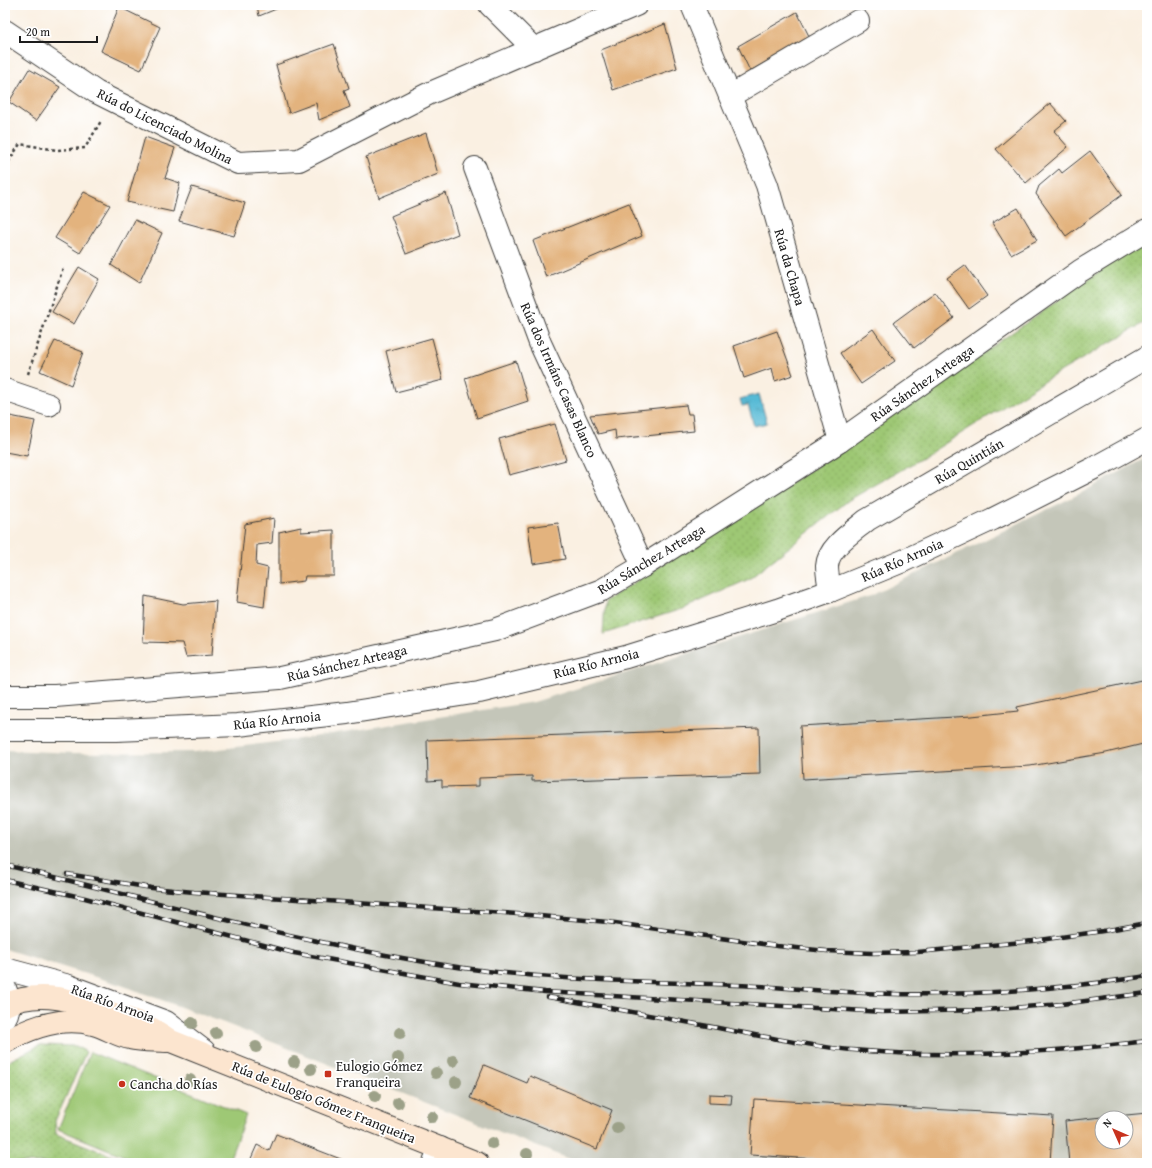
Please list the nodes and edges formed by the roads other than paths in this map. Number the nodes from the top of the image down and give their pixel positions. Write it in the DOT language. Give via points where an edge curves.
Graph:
graph roads {
  1 [pos="490,5"];
  2 [pos="636,5"];
  3 [pos="692,5"];
  4 [pos="858,21"];
  5 [pos="5,30"];
  6 [pos="534,49"];
  7 [pos="730,96"];
  8 [pos="475,168"];
  9 [pos="1147,230"];
  10 [pos="1147,357"];
  11 [pos="13,393"];
  12 [pos="49,405"];
  13 [pos="1147,439"];
  14 [pos="840,440"];
  15 [pos="643,566"];
  16 [pos="830,591"];
  17 [pos="5,696"];
  18 [pos="5,730"];
  19 [pos="5,969"];
  20 [pos="6,1004"];
  21 [pos="171,1041"];
  22 [pos="5,1042"];
  23 [pos="212,1057"];
  24 [pos="437,1156"];
  25 [pos="477,1163"];
  1 -- 6 [label="street"];
  2 -- 6 [label="street, Rúa do Licenciado Molina"];
  3 -- 7 [label="street, Rúa da Chapa"];
  4 -- 7 [label="street"];
  5 -- 6 [label="street, Rúa do Licenciado Molina" via="96,92 238,163 299,160 428,94"];
  7 -- 14 [label="street, Rúa da Chapa" via="767,185"];
  8 -- 15 [label="street, Rúa dos Irmáns Casas Blanco" via="540,343"];
  9 -- 14 [label="street, Rúa Sánchez Arteaga" via="1080,271"];
  10 -- 16 [label="street, Rúa Quintián" via="867,520 847,536 830,555 827,565"];
  11 -- 12 [label="street"];
  13 -- 16 [label="street, Rúa Río Arnoia" via="993,519 903,561"];
  14 -- 15 [label="street, Rúa Sánchez Arteaga"];
  15 -- 17 [label="street, Rúa Sánchez Arteaga" via="602,590 494,630 280,678 55,696"];
  16 -- 18 [label="street, Rúa Río Arnoia" via="626,657 479,692 347,713 238,725 116,730"];
  19 -- 23 [label="street, Rúa Río Arnoia" via="69,986 166,1022"];
  20 -- 21 [label="main road" via="42,996 74,1001 145,1025"];
  21 -- 22 [label="main road" via="130,1038 94,1024 62,1022 39,1026"];
  21 -- 23 [label="main road, Rúa de Eulogio Gómez Franqueira"];
  23 -- 24 [label="main road, Rúa de Eulogio Gómez Franqueira"];
  24 -- 25 [label="main road, Rúa de Eulogio Gómez Franqueira"];
}
